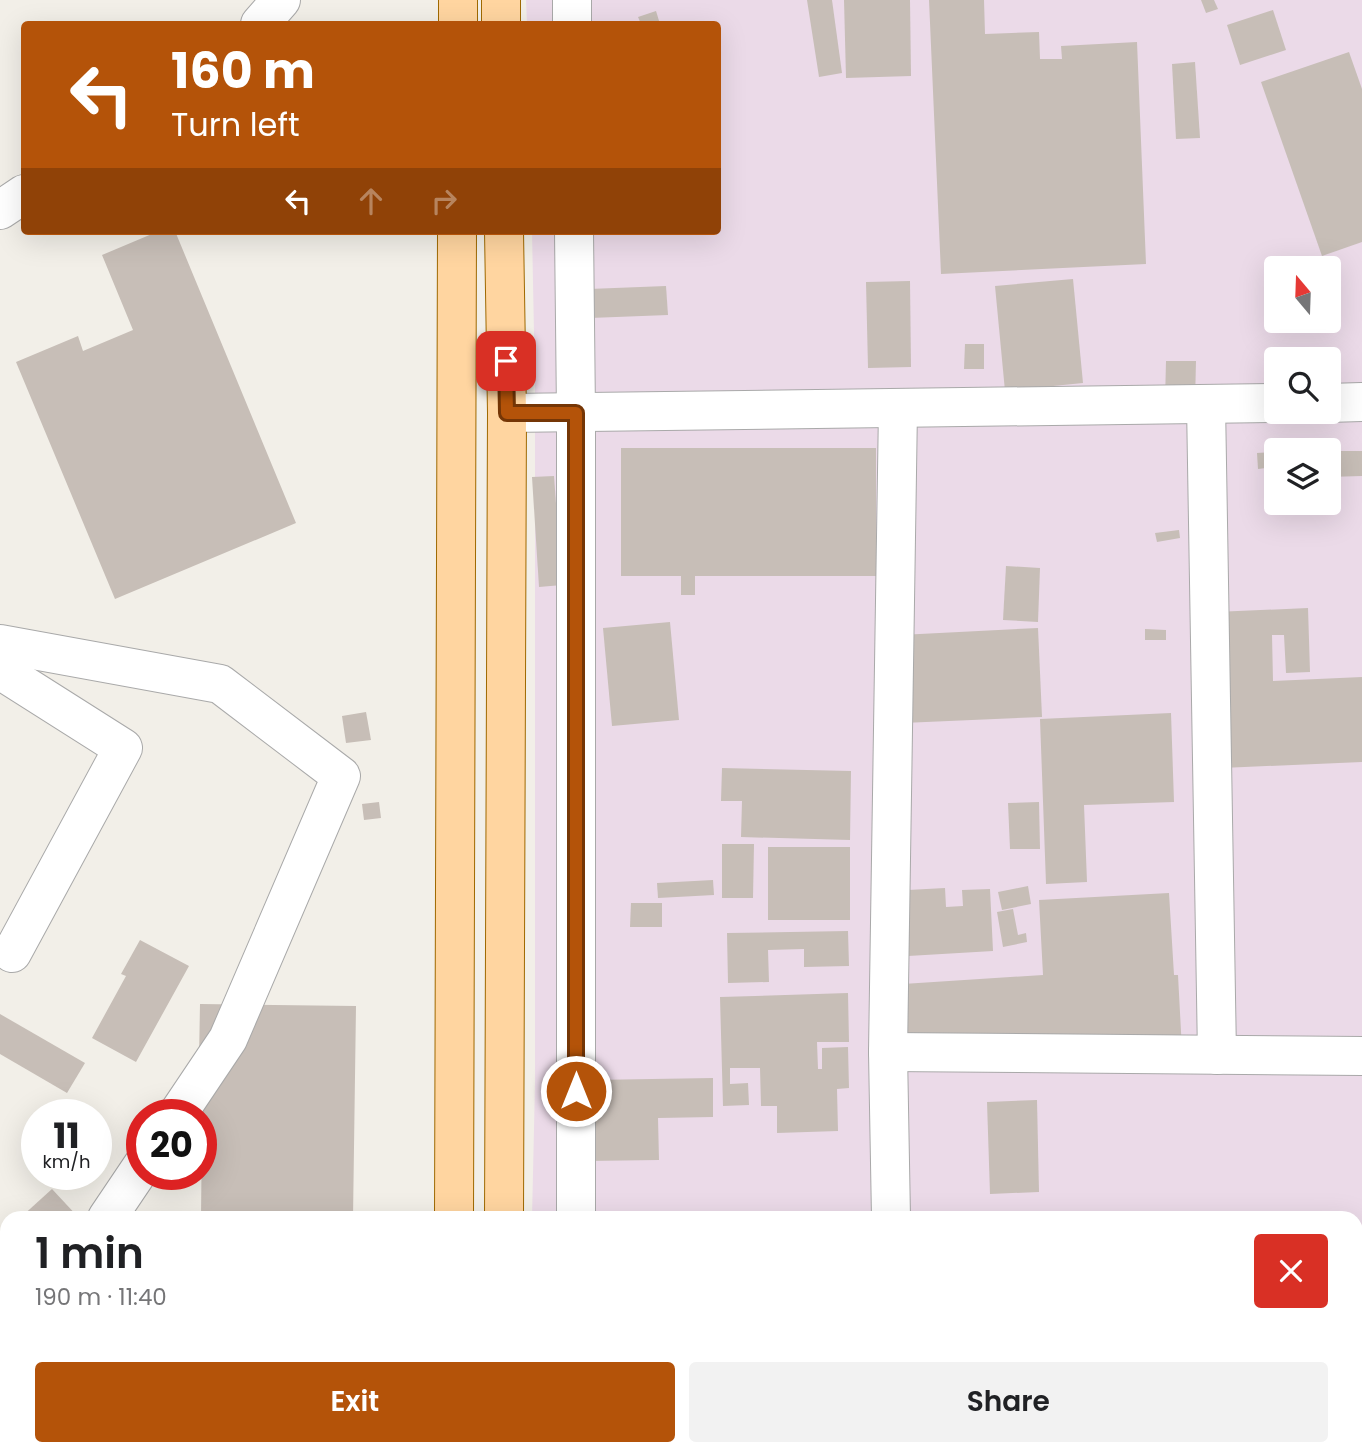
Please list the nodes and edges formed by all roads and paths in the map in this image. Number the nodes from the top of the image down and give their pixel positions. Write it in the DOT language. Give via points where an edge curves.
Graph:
graph roads {
  1 [pos="281,0"];
  2 [pos="458,0"];
  3 [pos="501,0"];
  4 [pos="572,0"];
  5 [pos="263,21"];
  6 [pos="458,21"];
  7 [pos="501,21"];
  8 [pos="572,21"];
  9 [pos="21,196"];
  10 [pos="0,210"];
  11 [pos="457,235"];
  12 [pos="504,235"];
  13 [pos="574,235"];
  14 [pos="1341,402"];
  15 [pos="1362,402"];
  16 [pos="1264,403"];
  17 [pos="1206,404"];
  18 [pos="898,408"];
  19 [pos="456,412"];
  20 [pos="507,413"];
  21 [pos="576,413"];
  22 [pos="0,644"];
  23 [pos="0,670"];
  24 [pos="12,953"];
  25 [pos="888,1052"];
  26 [pos="1217,1055"];
  27 [pos="1362,1056"];
  28 [pos="188,1099"];
  29 [pos="126,1190"];
  30 [pos="112,1211"];
  31 [pos="454,1211"];
  32 [pos="504,1211"];
  33 [pos="576,1211"];
  34 [pos="891,1211"];
  1 -- 5 [label="street"];
  2 -- 6 [label="main road"];
  3 -- 7 [label="main road"];
  4 -- 8 [label="street"];
  9 -- 10 [label="street"];
  11 -- 19 [label="main road"];
  12 -- 20 [label="main road"];
  13 -- 21 [label="street"];
  14 -- 15 [label="street"];
  16 -- 17 [label="street"];
  17 -- 18 [label="street"];
  17 -- 26 [label="street"];
  18 -- 21 [label="street"];
  18 -- 25 [label="street"];
  19 -- 20 [label="main road"];
  19 -- 31 [label="main road"];
  20 -- 21 [label="street"];
  20 -- 32 [label="main road"];
  21 -- 33 [label="street"];
  22 -- 28 [label="street" via="220,684 341,776 228,1039"];
  23 -- 24 [label="street" via="122,748"];
  25 -- 26 [label="street"];
  25 -- 34 [label="street"];
  26 -- 27 [label="street"];
  29 -- 30 [label="street"];
}
